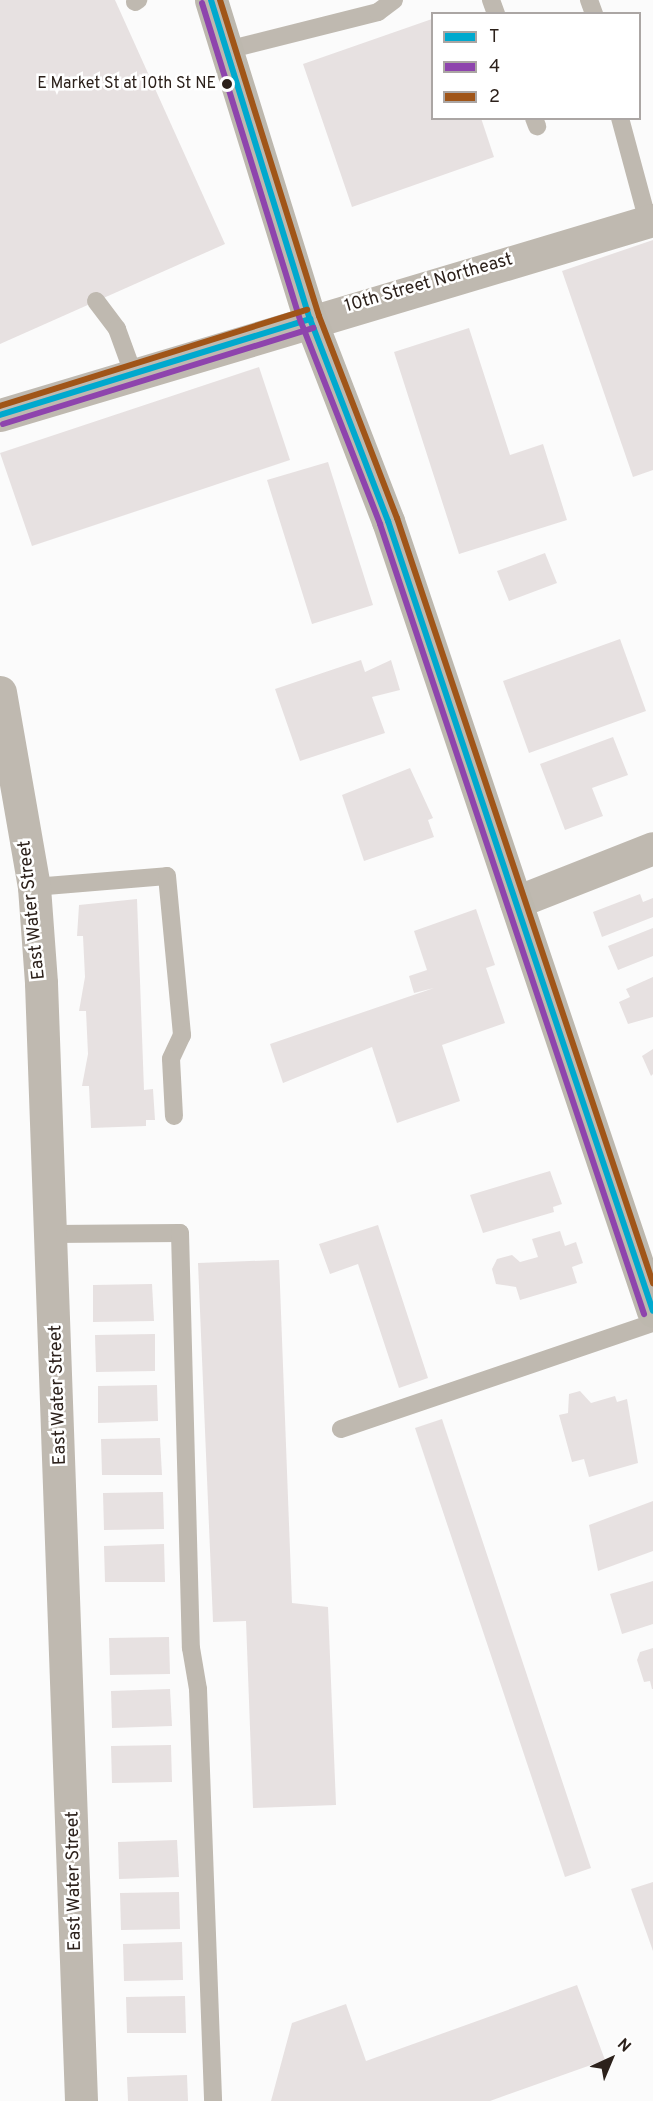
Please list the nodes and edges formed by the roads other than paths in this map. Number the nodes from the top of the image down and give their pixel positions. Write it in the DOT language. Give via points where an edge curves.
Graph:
graph roads {
  1 [pos="211,0"];
  2 [pos="394,0"];
  3 [pos="227,50"];
  4 [pos="621,120"];
  5 [pos="650,221"];
  6 [pos="96,301"];
  7 [pos="310,319"];
  8 [pos="133,374"];
  9 [pos="0,415"];
  10 [pos="0,692"];
  11 [pos="653,848"];
  12 [pos="34,887"];
  13 [pos="516,902"];
  14 [pos="174,1116"];
  15 [pos="53,1234"];
  16 [pos="653,1311"];
  17 [pos="653,1323"];
  18 [pos="341,1429"];
  19 [pos="81,2101"];
  20 [pos="213,2101"];
  1 -- 3 [label="main road"];
  2 -- 3 [label="lane" via="378,12"];
  3 -- 7 [label="main road"];
  4 -- 5 [label="lane"];
  5 -- 7 [label="street, 10th Street Northeast"];
  6 -- 8 [label="lane" via="117,329"];
  7 -- 8 [label="street, 10th Street Northeast"];
  7 -- 13 [label="main road" via="388,521"];
  8 -- 9 [label="street, 10th Street Northeast"];
  10 -- 12 [label="street, East Water Street"];
  11 -- 13 [label="street"];
  12 -- 14 [label="lane" via="167,876 182,1035 171,1059"];
  12 -- 15 [label="street, East Water Street"];
  13 -- 16 [label="main road"];
  15 -- 19 [label="street, East Water Street"];
  15 -- 20 [label="lane" via="180,1233 191,1648 198,1689"];
  17 -- 18 [label="lane"];
}
